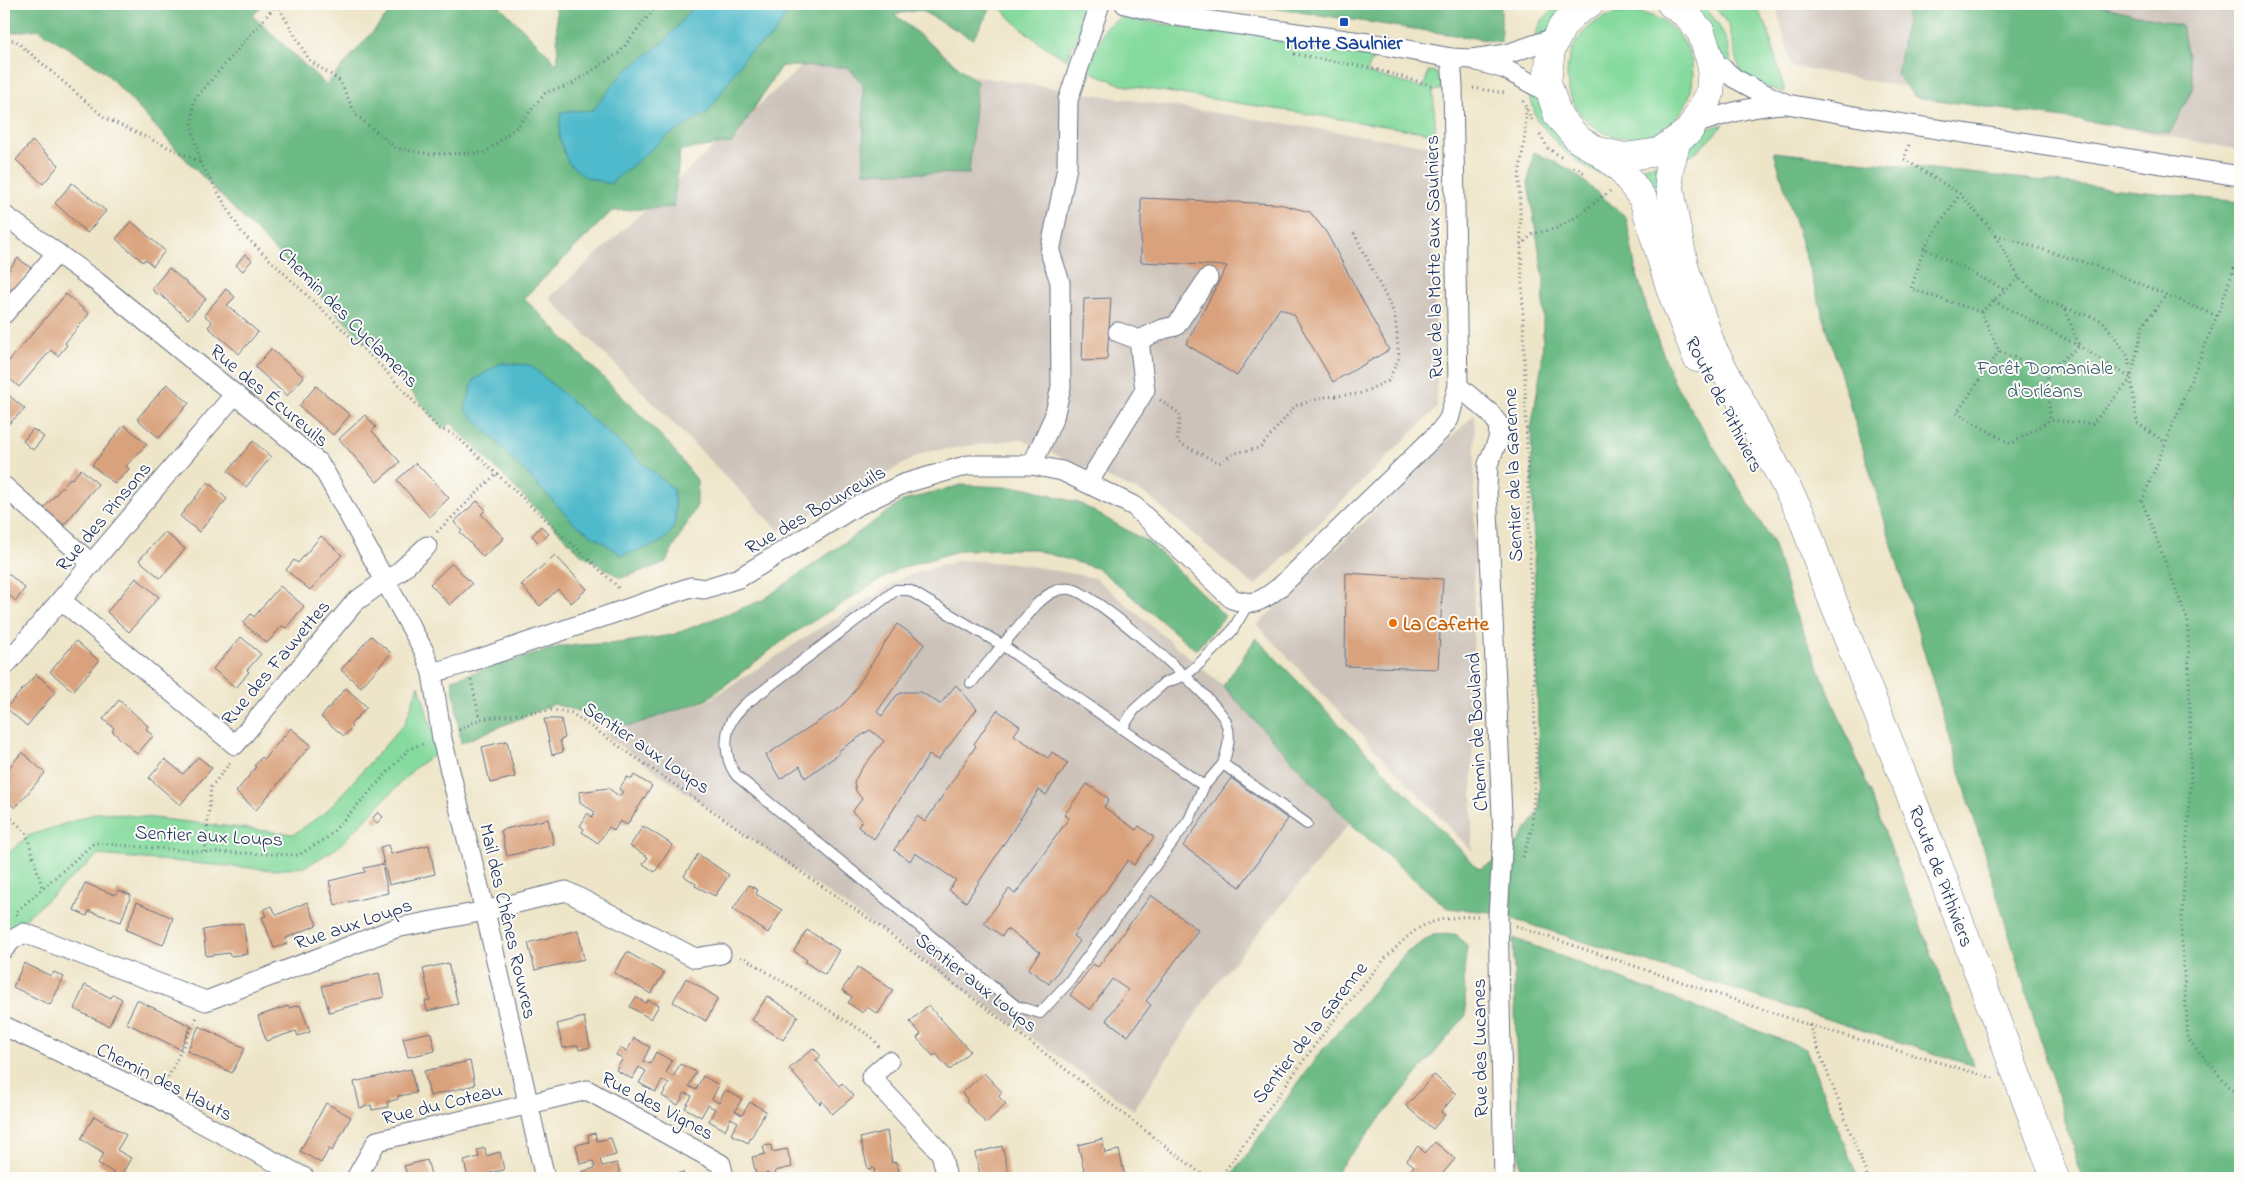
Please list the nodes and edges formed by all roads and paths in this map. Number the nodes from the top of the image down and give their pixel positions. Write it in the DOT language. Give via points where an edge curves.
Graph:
graph roads {
  1 [pos="277,4"];
  2 [pos="664,4"];
  3 [pos="1100,4"];
  4 [pos="1125,4"];
  5 [pos="1671,4"];
  6 [pos="1587,5"];
  7 [pos="1557,37"];
  8 [pos="4,44"];
  9 [pos="1289,54"];
  10 [pos="1708,56"];
  11 [pos="1451,58"];
  12 [pos="1471,59"];
  13 [pos="1453,86"];
  14 [pos="1511,94"];
  15 [pos="1552,95"];
  16 [pos="1788,104"];
  17 [pos="1526,108"];
  18 [pos="1917,126"];
  19 [pos="1685,133"];
  20 [pos="1598,151"];
  21 [pos="200,162"];
  22 [pos="2240,176"];
  23 [pos="1615,186"];
  24 [pos="1960,194"];
  25 [pos="4,215"];
  26 [pos="1354,233"];
  27 [pos="1996,235"];
  28 [pos="1521,246"];
  29 [pos="1924,248"];
  30 [pos="2240,252"];
  31 [pos="57,253"];
  32 [pos="1208,278"];
  33 [pos="2019,278"];
  34 [pos="2006,290"];
  35 [pos="2166,295"];
  36 [pos="1994,301"];
  37 [pos="2064,308"];
  38 [pos="1981,312"];
  39 [pos="4,314"];
  40 [pos="2217,316"];
  41 [pos="1118,332"];
  42 [pos="1139,340"];
  43 [pos="2079,346"];
  44 [pos="1999,351"];
  45 [pos="2047,372"];
  46 [pos="2131,378"];
  47 [pos="1458,386"];
  48 [pos="1145,390"];
  49 [pos="235,394"];
  50 [pos="2050,420"];
  51 [pos="2166,443"];
  52 [pos="1032,465"];
  53 [pos="497,473"];
  54 [pos="1088,483"];
  55 [pos="4,486"];
  56 [pos="427,546"];
  57 [pos="92,564"];
  58 [pos="1823,576"];
  59 [pos="384,581"];
  60 [pos="62,600"];
  61 [pos="1248,604"];
  62 [pos="630,608"];
  63 [pos="1002,645"];
  64 [pos="467,663"];
  65 [pos="4,667"];
  66 [pos="432,673"];
  67 [pos="1186,675"];
  68 [pos="972,683"];
  69 [pos="480,719"];
  70 [pos="1123,727"];
  71 [pos="442,739"];
  72 [pos="235,744"];
  73 [pos="1223,764"];
  74 [pos="1204,786"];
  75 [pos="4,812"];
  76 [pos="1307,824"];
  77 [pos="1528,840"];
  78 [pos="205,852"];
  79 [pos="42,888"];
  80 [pos="485,911"];
  81 [pos="1498,919"];
  82 [pos="24,933"];
  83 [pos="4,949"];
  84 [pos="721,954"];
  85 [pos="206,1000"];
  86 [pos="1809,1025"];
  87 [pos="4,1026"];
  88 [pos="889,1062"];
  89 [pos="2020,1086"];
  90 [pos="158,1098"];
  91 [pos="2240,1099"];
  92 [pos="529,1104"];
  93 [pos="305,1178"];
  94 [pos="356,1178"];
  95 [pos="545,1178"];
  96 [pos="724,1178"];
  97 [pos="947,1178"];
  98 [pos="1207,1178"];
  99 [pos="1220,1178"];
  100 [pos="1504,1178"];
  101 [pos="1868,1178"];
  102 [pos="2054,1178"];
  1 -- 2 [label="path" via="308,60 340,81 356,115 396,148 430,154 484,153 518,126 546,92 569,86 620,53 653,10"];
  1 -- 21 [label="path, Chemin des Cyclamens" via="194,100 192,126"];
  3 -- 52 [label="street" via="1068,100 1067,167 1050,252 1060,282 1061,387 1054,417"];
  4 -- 11 [label="street" via="1170,15"];
  5 -- 10 [label="main road, Route de Pithiviers" via="1687,15 1701,32"];
  6 -- 7 [label="main road" via="1573,14"];
  7 -- 12 [label="street" via="1508,54"];
  7 -- 15 [label="main road" via="1551,50 1547,82"];
  8 -- 21 [label="path" via="7,40 15,40 105,118"];
  9 -- 13 [label="path" via="1375,69 1433,86"];
  10 -- 16 [label="street" via="1734,78"];
  10 -- 19 [label="main road, Route de Pithiviers" via="1712,66 1710,94"];
  11 -- 12 [label="street"];
  11 -- 13 [label="street, Rue de la Motte aux Saulniers"];
  12 -- 15 [label="street" via="1505,69"];
  13 -- 14 [label="path"];
  13 -- 47 [label="street, Rue de la Motte aux Saulniers"];
  15 -- 20 [label="main road" via="1558,116 1579,140"];
  16 -- 18 [label="street"];
  16 -- 19 [label="street" via="1729,111"];
  17 -- 28 [label="path, Sentier de la Garenne" via="1519,176"];
  18 -- 22 [label="street"];
  18 -- 24 [label="path" via="1904,159"];
  19 -- 20 [label="main road" via="1658,152 1624,157"];
  19 -- 58 [label="main road, Route de Pithiviers" via="1668,174 1685,269 1712,347 1802,516"];
  20 -- 58 [label="main road, Route de Pithiviers" via="1621,169 1643,199 1671,290 1700,364 1732,425"];
  21 -- 53 [label="path, Chemin des Cyclamens" via="242,233 382,367 438,428 454,434"];
  23 -- 28 [label="path" via="1579,215 1558,228 1532,234"];
  24 -- 27 [label="path"];
  24 -- 29 [label="path"];
  25 -- 31 [label="street, Rue des Écureuils"];
  26 -- 48 [label="path" via="1395,315 1399,358 1388,381 1360,394 1324,397 1296,406 1260,448 1235,452 1219,463 1178,442 1180,414"];
  27 -- 33 [label="path"];
  27 -- 35 [label="path" via="2102,268"];
  28 -- 77 [label="path, Sentier de la Garenne" via="1536,760 1532,828"];
  29 -- 34 [label="path"];
  29 -- 38 [label="path" via="1911,289"];
  30 -- 40 [label="path"];
  31 -- 39 [label="street"];
  31 -- 49 [label="street, Rue des Écureuils"];
  32 -- 42 [label="street" via="1176,326 1163,328"];
  33 -- 34 [label="path"];
  33 -- 37 [label="path" via="2045,301"];
  34 -- 36 [label="path"];
  35 -- 40 [label="path"];
  35 -- 46 [label="path" via="2143,325"];
  36 -- 38 [label="path"];
  36 -- 43 [label="path"];
  37 -- 43 [label="path"];
  37 -- 46 [label="path" via="2104,320 2128,356"];
  38 -- 44 [label="path"];
  40 -- 51 [label="path"];
  41 -- 42 [label="street"];
  42 -- 48 [label="street"];
  43 -- 45 [label="path"];
  43 -- 46 [label="path"];
  44 -- 45 [label="path"];
  44 -- 50 [label="path" via="1957,413 2011,444"];
  45 -- 50 [label="path"];
  46 -- 50 [label="path" via="2092,424"];
  46 -- 51 [label="path" via="2137,422"];
  47 -- 61 [label="street, Rue de la Motte aux Saulniers" via="1449,419 1440,431 1281,586 1265,598"];
  47 -- 81 [label="street, Chemin de Bouland" via="1499,425 1498,440 1488,464 1487,489 1504,836"];
  48 -- 54 [label="street"];
  49 -- 57 [label="street, Rue des Pinsons"];
  49 -- 59 [label="street, Rue des Écureuils" via="318,462"];
  51 -- 91 [label="path" via="2142,501 2188,621 2191,777 2181,928 2188,1039"];
  52 -- 54 [label="street, Rue des Bouvreuils" via="1062,471"];
  52 -- 62 [label="street, Rue des Bouvreuils" via="968,465 903,484 855,507 739,578 704,590 691,588"];
  53 -- 56 [label="path" via="438,530"];
  53 -- 62 [label="path, Chemin des Cyclamens" via="616,585"];
  54 -- 61 [label="street, Rue des Bouvreuils" via="1134,506 1232,599"];
  55 -- 57 [label="street"];
  56 -- 59 [label="street, Rue des Fauvettes" via="398,573"];
  57 -- 60 [label="street, Rue des Pinsons"];
  58 -- 89 [label="main road, Route de Pithiviers" via="1934,854"];
  59 -- 66 [label="street, Rue des Écureuils" via="424,651"];
  59 -- 72 [label="street, Rue des Fauvettes" via="355,602"];
  60 -- 65 [label="street, Rue des Pinsons"];
  60 -- 72 [label="street, Rue des Fauvettes"];
  61 -- 67 [label="lane" via="1232,631"];
  62 -- 64 [label="street, Rue des Bouvreuils"];
  63 -- 67 [label="lane" via="1048,594 1058,589 1071,589 1083,593 1112,614"];
  63 -- 68 [label="lane"];
  63 -- 70 [label="lane"];
  63 -- 74 [label="lane" via="909,590 896,590 743,706 730,722 727,744 730,767 744,782 1016,1006 1040,1013 1068,983 1189,820"];
  64 -- 66 [label="street, Rue des Bouvreuils"];
  64 -- 69 [label="path"];
  66 -- 71 [label="street, Mail des Chênes Rouvres"];
  67 -- 70 [label="lane" via="1164,683 1134,710"];
  67 -- 73 [label="lane" via="1224,718 1230,742"];
  69 -- 71 [label="path, Sentier aux Loups"];
  69 -- 98 [label="path, Sentier aux Loups" via="553,710 571,713 874,922"];
  70 -- 74 [label="lane"];
  71 -- 78 [label="path, Sentier aux Loups" via="410,748 328,837 299,855"];
  71 -- 80 [label="street, Mail des Chênes Rouvres"];
  72 -- 78 [label="path" via="236,756 211,786"];
  73 -- 74 [label="lane"];
  73 -- 76 [label="lane"];
  75 -- 79 [label="path" via="26,832"];
  78 -- 79 [label="path, Sentier aux Loups" via="94,843"];
  79 -- 82 [label="path, Sentier aux Loups" via="16,912"];
  80 -- 84 [label="street, Rue aux Loups" via="566,891 695,958"];
  80 -- 85 [label="street, Rue aux Loups" via="396,928"];
  80 -- 92 [label="street, Mail des Chênes Rouvres"];
  81 -- 86 [label="path, Sentier de la Garenne"];
  81 -- 99 [label="path, Sentier de la Garenne" via="1455,917 1416,930 1388,957 1313,1045"];
  81 -- 100 [label="street, Rue des Lucanes"];
  82 -- 83 [label="street"];
  82 -- 85 [label="street"];
  84 -- 88 [label="path" via="746,959 872,1037"];
  85 -- 90 [label="path"];
  86 -- 89 [label="path, Sentier de la Garenne"];
  86 -- 101 [label="path"];
  87 -- 90 [label="street, Chemin des Hauts"];
  88 -- 97 [label="street" via="871,1077 941,1153"];
  89 -- 102 [label="main road, Route de Pithiviers"];
  90 -- 93 [label="street, Chemin des Hauts"];
  92 -- 94 [label="street, Rue du Coteau" via="377,1141"];
  92 -- 95 [label="street, Mail des Chênes Rouvres"];
  92 -- 96 [label="street, Rue des Vignes" via="587,1090 720,1164"];
}
